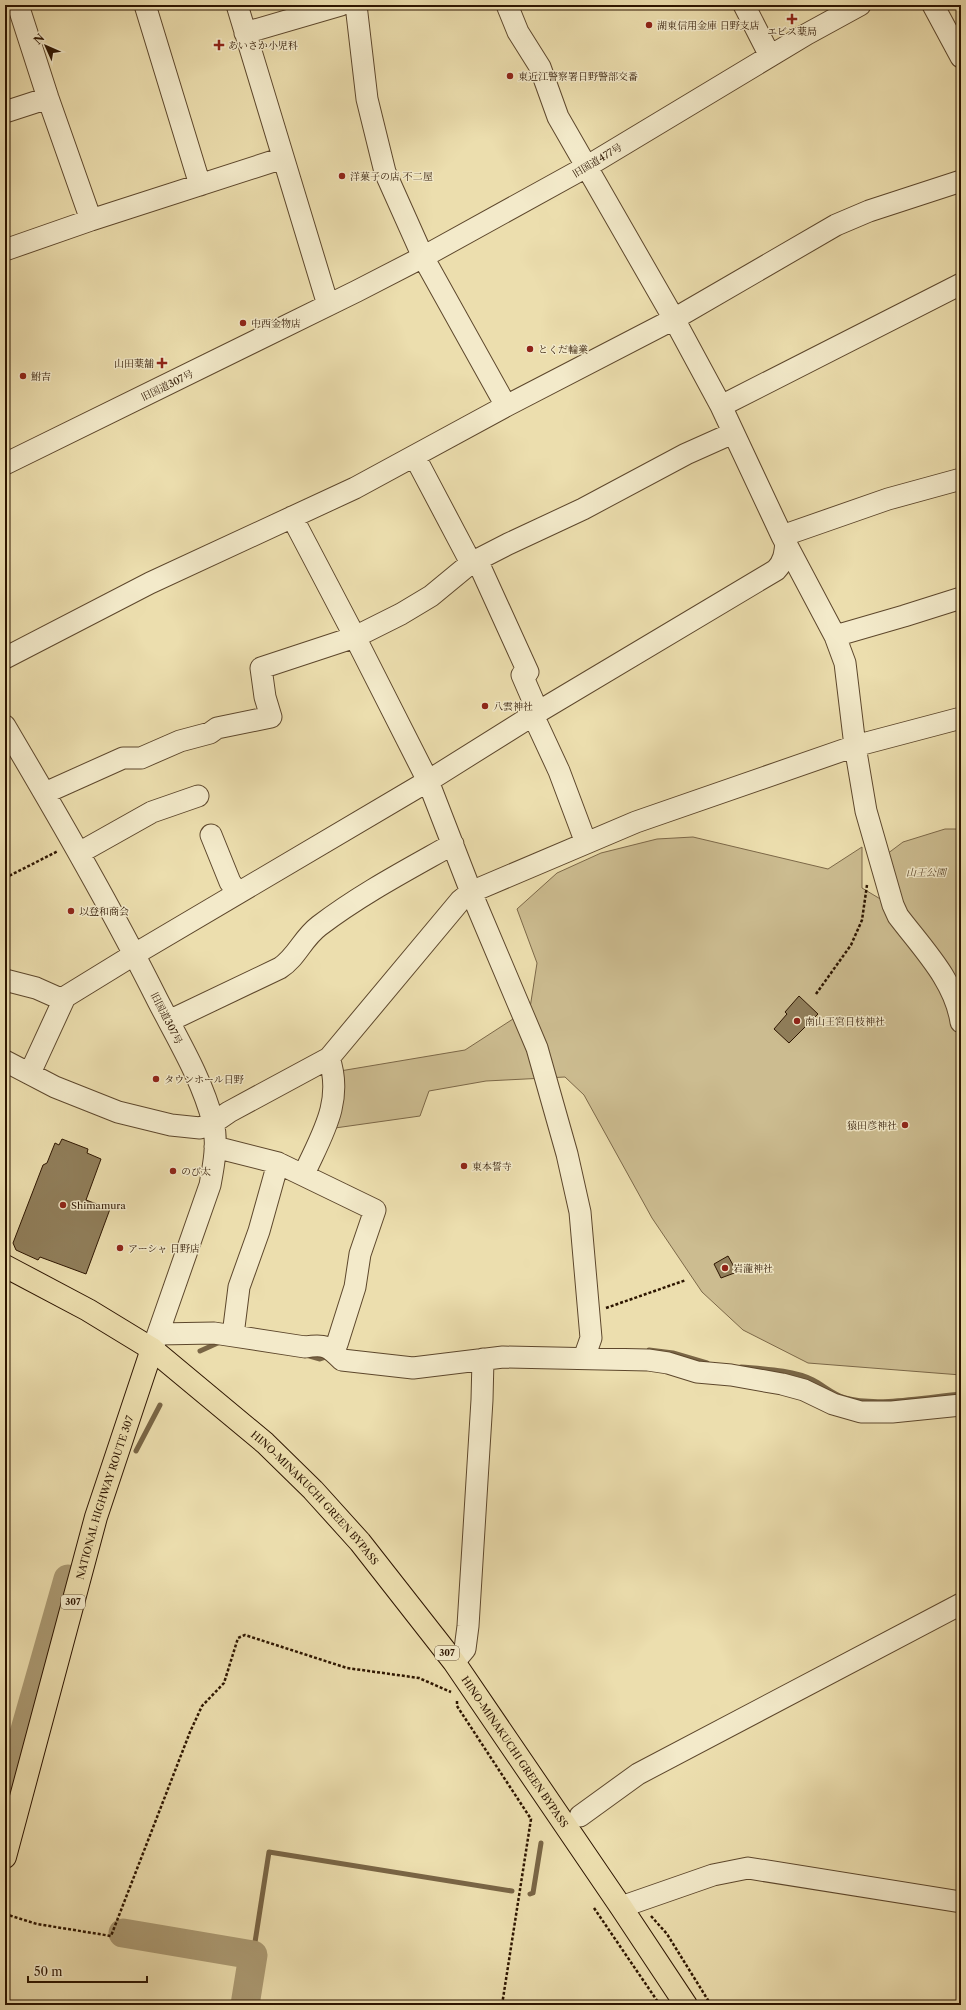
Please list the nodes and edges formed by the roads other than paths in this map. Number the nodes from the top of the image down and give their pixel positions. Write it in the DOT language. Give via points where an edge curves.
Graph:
graph roads {
  1 [pos="18,5"];
  2 [pos="145,5"];
  3 [pos="237,5"];
  4 [pos="341,5"];
  5 [pos="356,5"];
  6 [pos="506,5"];
  7 [pos="744,5"];
  8 [pos="860,5"];
  9 [pos="933,5"];
  10 [pos="245,33"];
  11 [pos="770,56"];
  12 [pos="961,58"];
  13 [pos="48,98"];
  14 [pos="5,112"];
  15 [pos="283,158"];
  16 [pos="586,167"];
  17 [pos="961,181"];
  18 [pos="200,185"];
  19 [pos="91,220"];
  20 [pos="5,250"];
  21 [pos="423,256"];
  22 [pos="961,284"];
  23 [pos="328,305"];
  24 [pos="674,319"];
  25 [pos="506,406"];
  26 [pos="722,406"];
  27 [pos="733,433"];
  28 [pos="415,457"];
  29 [pos="5,464"];
  30 [pos="961,479"];
  31 [pos="292,517"];
  32 [pos="784,539"];
  33 [pos="474,562"];
  34 [pos="961,598"];
  35 [pos="355,636"];
  36 [pos="835,636"];
  37 [pos="5,658"];
  38 [pos="536,713"];
  39 [pos="961,718"];
  40 [pos="5,726"];
  41 [pos="855,746"];
  42 [pos="428,781"];
  43 [pos="45,794"];
  44 [pos="198,796"];
  45 [pos="211,835"];
  46 [pos="586,843"];
  47 [pos="453,844"];
  48 [pos="76,848"];
  49 [pos="471,892"];
  50 [pos="238,893"];
  51 [pos="135,954"];
  52 [pos="5,980"];
  53 [pos="63,1000"];
  54 [pos="168,1021"];
  55 [pos="961,1022"];
  56 [pos="329,1058"];
  57 [pos="5,1061"];
  58 [pos="30,1073"];
  59 [pos="213,1123"];
  60 [pos="215,1147"];
  61 [pos="278,1163"];
  62 [pos="304,1174"];
  63 [pos="5,1266"];
  64 [pos="233,1335"];
  65 [pos="155,1341"];
  66 [pos="334,1352"];
  67 [pos="584,1358"];
  68 [pos="483,1359"];
  69 [pos="961,1405"];
  70 [pos="961,1604"];
  71 [pos="454,1662"];
  72 [pos="580,1816"];
  73 [pos="5,1857"];
  74 [pos="961,1902"];
  75 [pos="630,1904"];
  76 [pos="686,2005"];
  1 -- 13 [label="street"];
  2 -- 18 [label="street"];
  3 -- 10 [label="street"];
  4 -- 10 [label="street"];
  5 -- 21 [label="street" via="367,99 385,172"];
  6 -- 16 [label="street" via="518,32 540,67 558,116"];
  7 -- 11 [label="street"];
  8 -- 11 [label="street, 旧国道477号"];
  9 -- 12 [label="street"];
  10 -- 15 [label="street"];
  11 -- 16 [label="street, 旧国道477号"];
  13 -- 14 [label="street"];
  13 -- 19 [label="street"];
  15 -- 18 [label="street"];
  15 -- 23 [label="street"];
  16 -- 21 [label="street, 旧国道477号"];
  16 -- 24 [label="street"];
  17 -- 24 [label="street" via="869,211 836,225"];
  18 -- 19 [label="street"];
  19 -- 20 [label="street"];
  21 -- 23 [label="street, 旧国道477号"];
  21 -- 25 [label="street"];
  22 -- 26 [label="street"];
  23 -- 29 [label="street, 旧国道307号"];
  24 -- 25 [label="street"];
  24 -- 26 [label="street"];
  25 -- 28 [label="street"];
  26 -- 27 [label="street"];
  27 -- 32 [label="street"];
  27 -- 33 [label="street" via="686,454 583,509"];
  28 -- 31 [label="street"];
  28 -- 33 [label="street"];
  30 -- 32 [label="street" via="881,501"];
  31 -- 35 [label="street"];
  31 -- 37 [label="street" via="150,583"];
  32 -- 36 [label="street"];
  32 -- 38 [label="street" via="786,553 782,564 776,570"];
  33 -- 35 [label="street" via="431,596"];
  33 -- 38 [label="street" via="528,672 522,675"];
  34 -- 36 [label="street"];
  35 -- 42 [label="street"];
  35 -- 43 [label="street" via="261,668 265,697 272,717 217,728 210,733 180,741 141,758 123,758"];
  36 -- 41 [label="street" via="845,663"];
  38 -- 42 [label="street"];
  38 -- 46 [label="street"];
  39 -- 41 [label="street"];
  40 -- 43 [label="street, 旧国道307号"];
  41 -- 46 [label="street" via="636,822"];
  41 -- 55 [label="street" via="866,811 893,905 898,916 943,975 955,997"];
  42 -- 47 [label="street"];
  42 -- 50 [label="street"];
  43 -- 48 [label="street, 旧国道307号"];
  44 -- 48 [label="street" via="152,812"];
  45 -- 50 [label="street" via="230,882"];
  46 -- 49 [label="street"];
  47 -- 49 [label="street"];
  47 -- 54 [label="street" via="375,888 319,926 304,940 290,962"];
  48 -- 51 [label="street, 旧国道307号"];
  49 -- 56 [label="street"];
  49 -- 67 [label="street" via="521,1008 545,1074 567,1154 580,1212 590,1313 591,1338"];
  50 -- 51 [label="street"];
  51 -- 53 [label="street"];
  51 -- 54 [label="street, 旧国道307号"];
  52 -- 53 [label="street" via="36,988"];
  53 -- 58 [label="street"];
  54 -- 59 [label="street, 旧国道307号" via="203,1091"];
  56 -- 59 [label="street"];
  56 -- 62 [label="street" via="333,1077 332,1109"];
  57 -- 58 [label="street"];
  58 -- 59 [label="street" via="55,1087 118,1112 171,1125 200,1128"];
  59 -- 60 [label="street, 旧国道307号"];
  60 -- 61 [label="street"];
  60 -- 65 [label="street, 旧国道307号" via="210,1185"];
  61 -- 62 [label="street"];
  61 -- 64 [label="street" via="240,1286"];
  62 -- 66 [label="street" via="375,1210 360,1254 355,1287"];
  63 -- 65 [label="highway, 307" via="88,1310"];
  64 -- 65 [label="street" via="214,1333"];
  64 -- 66 [label="street" via="304,1347 316,1346"];
  65 -- 71 [label="highway, HINO-MINAKUCHI GREEN BYPASS / 307" via="313,1490 360,1542"];
  65 -- 73 [label="highway, NATIONAL HIGHWAY ROUTE 307 / 307" via="96,1517"];
  66 -- 68 [label="street" via="342,1360 413,1368"];
  67 -- 68 [label="street"];
  67 -- 69 [label="street" via="668,1362 697,1372 763,1380 804,1390 833,1404 861,1412 892,1412"];
  68 -- 71 [label="street" via="468,1626 464,1649"];
  70 -- 72 [label="street" via="638,1774"];
  71 -- 75 [label="highway, HINO-MINAKUCHI GREEN BYPASS / 307" via="462,1686"];
  74 -- 75 [label="street" via="748,1868 713,1875"];
  75 -- 76 [label="highway, HINO-MINAKUCHI GREEN BYPASS / 307"];
}
